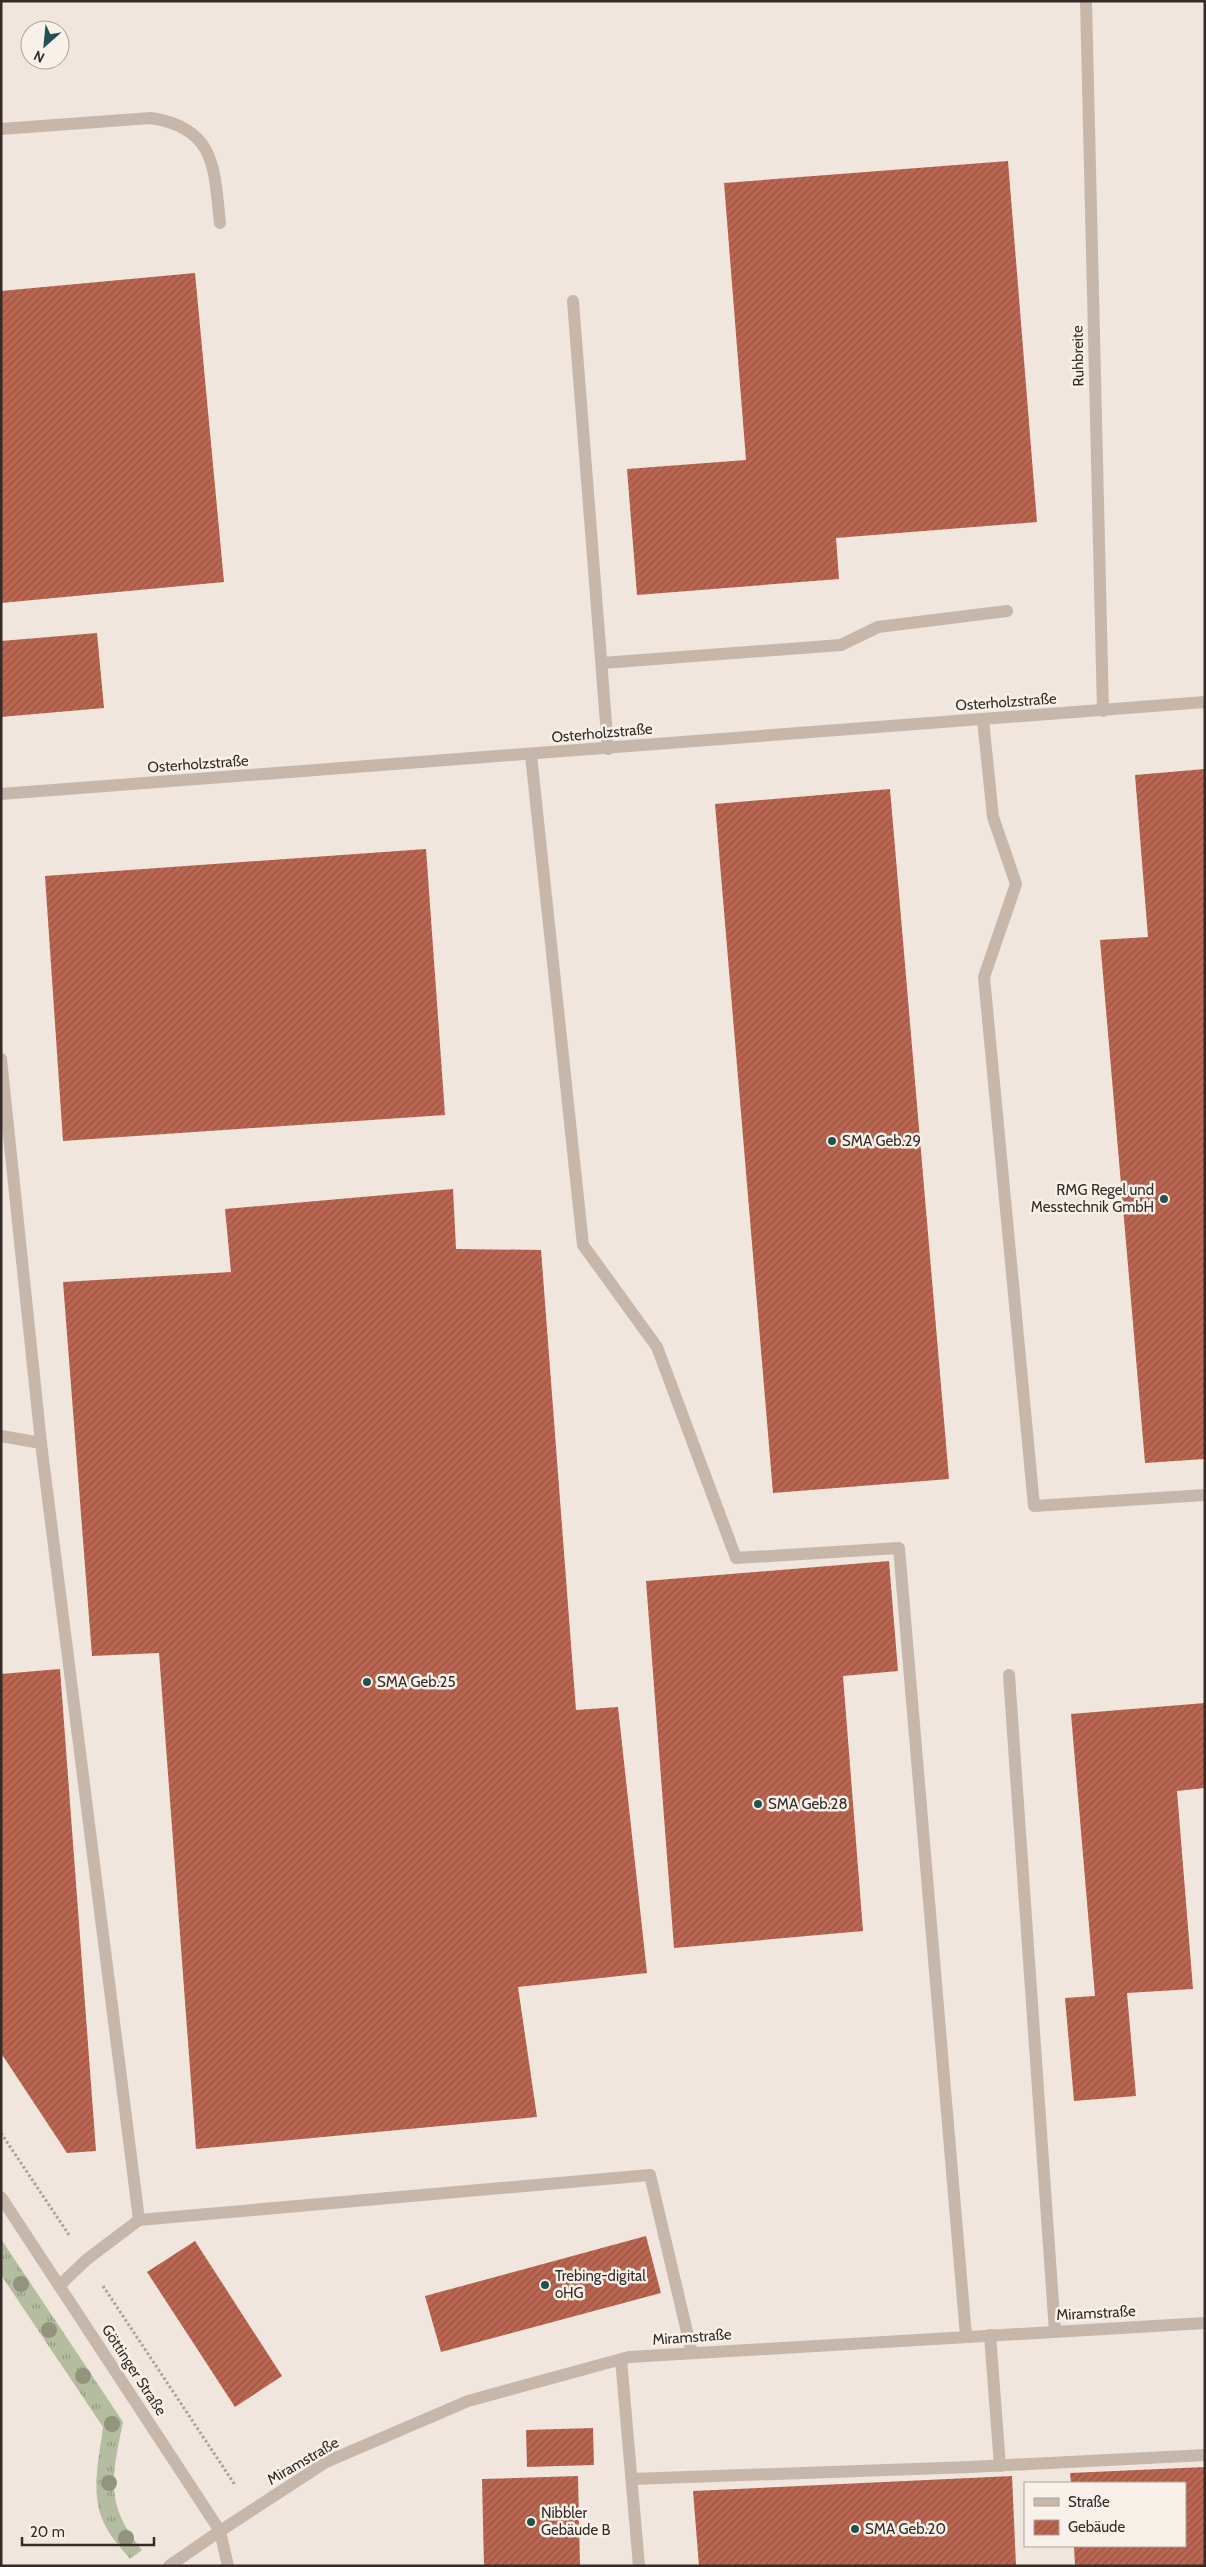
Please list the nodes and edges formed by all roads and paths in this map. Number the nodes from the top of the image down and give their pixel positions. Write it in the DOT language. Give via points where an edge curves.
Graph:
graph roads {
  1 [pos="1086,1"];
  2 [pos="1,129"];
  3 [pos="220,223"];
  4 [pos="573,301"];
  5 [pos="1007,611"];
  6 [pos="602,663"];
  7 [pos="1205,702"];
  8 [pos="1103,711"];
  9 [pos="983,720"];
  10 [pos="608,749"];
  11 [pos="531,755"];
  12 [pos="1,794"];
  13 [pos="1,1059"];
  14 [pos="1,1436"];
  15 [pos="41,1443"];
  16 [pos="1205,1495"];
  17 [pos="1009,1675"];
  18 [pos="1,2133"];
  19 [pos="1,2198"];
  20 [pos="139,2220"];
  21 [pos="86,2260"];
  22 [pos="60,2286"];
  23 [pos="1205,2323"];
  24 [pos="1055,2332"];
  25 [pos="990,2335"];
  26 [pos="966,2336"];
  27 [pos="692,2353"];
  28 [pos="621,2359"];
  29 [pos="1205,2455"];
  30 [pos="1000,2466"];
  31 [pos="632,2479"];
  32 [pos="252,2510"];
  33 [pos="220,2531"];
  34 [pos="169,2566"];
  35 [pos="228,2566"];
  36 [pos="639,2566"];
  1 -- 8 [label="street, Ruhbreite"];
  2 -- 3 [label="street" via="152,118 172,121 191,131 207,150 214,173"];
  4 -- 6 [label="street"];
  5 -- 6 [label="street" via="878,628 841,645"];
  6 -- 10 [label="street"];
  7 -- 8 [label="street, Osterholzstraße"];
  8 -- 9 [label="street, Osterholzstraße"];
  9 -- 10 [label="street, Osterholzstraße"];
  9 -- 16 [label="street" via="993,817 1016,884 984,976 1034,1506"];
  10 -- 11 [label="street, Osterholzstraße"];
  11 -- 12 [label="street, Osterholzstraße"];
  11 -- 26 [label="street" via="583,1245 657,1347 736,1558 899,1548"];
  13 -- 15 [label="street"];
  14 -- 15 [label="street"];
  15 -- 20 [label="street"];
  17 -- 24 [label="street"];
  18 -- 21 [label="path"];
  19 -- 22 [label="street, Göttinger Straße"];
  20 -- 21 [label="street"];
  20 -- 27 [label="street" via="650,2175"];
  21 -- 22 [label="street"];
  21 -- 32 [label="path"];
  22 -- 33 [label="street, Göttinger Straße"];
  23 -- 24 [label="street, Miramstraße"];
  24 -- 25 [label="street, Miramstraße"];
  25 -- 26 [label="street, Miramstraße"];
  25 -- 30 [label="street"];
  26 -- 27 [label="street, Miramstraße"];
  27 -- 28 [label="street, Miramstraße"];
  28 -- 31 [label="street"];
  28 -- 32 [label="street, Miramstraße" via="468,2401 326,2462"];
  29 -- 30 [label="street"];
  30 -- 31 [label="street"];
  31 -- 36 [label="street"];
  32 -- 33 [label="street, Miramstraße"];
  33 -- 34 [label="street, Miramstraße"];
  33 -- 35 [label="street, Göttinger Straße"];
}
